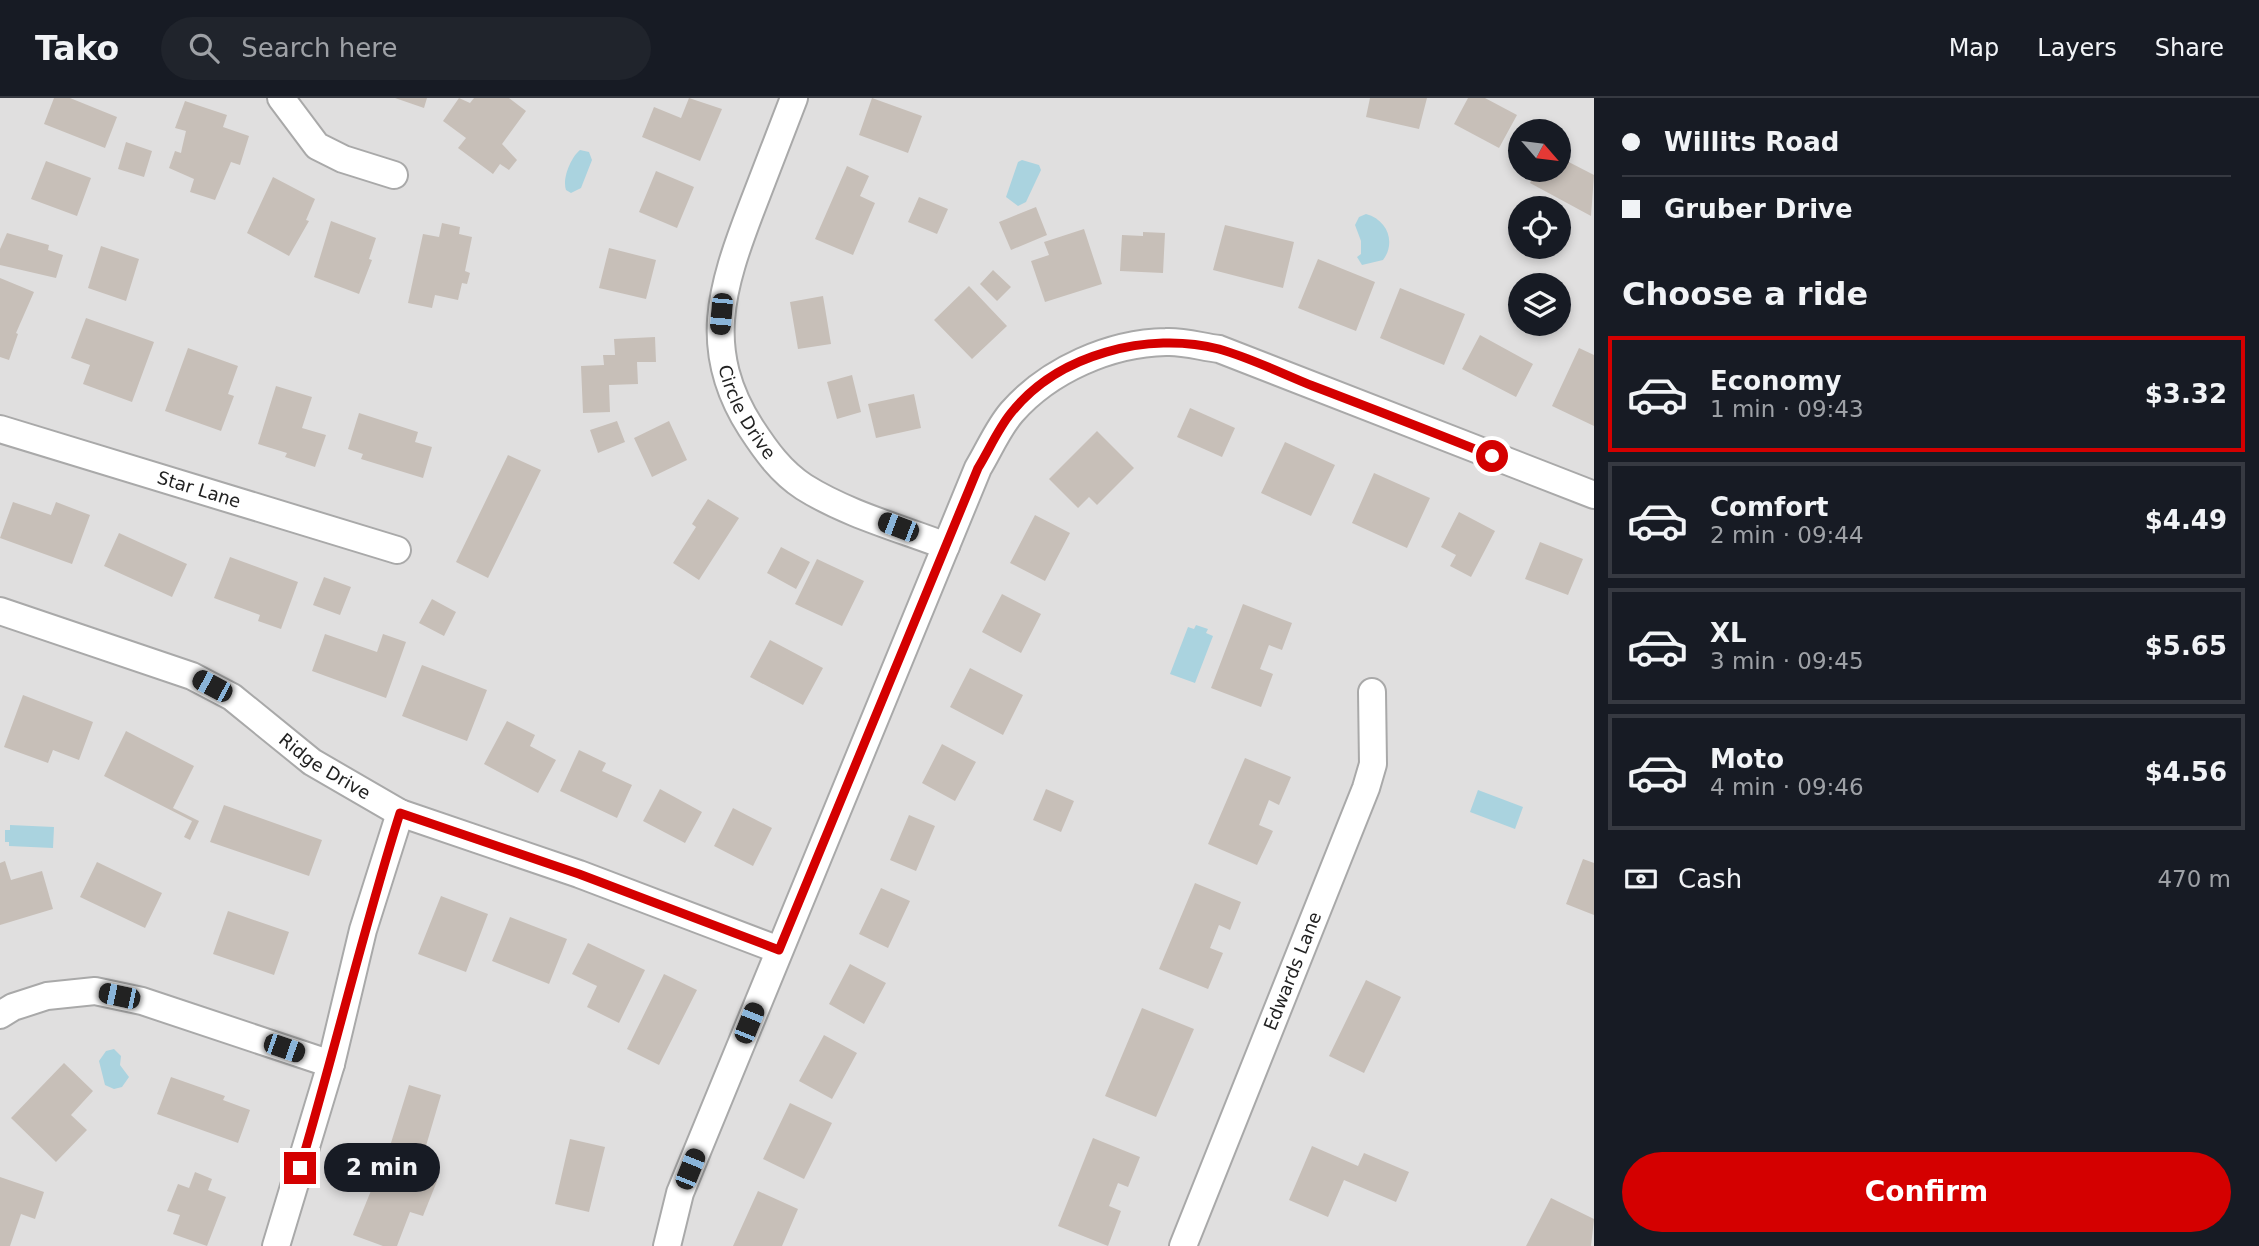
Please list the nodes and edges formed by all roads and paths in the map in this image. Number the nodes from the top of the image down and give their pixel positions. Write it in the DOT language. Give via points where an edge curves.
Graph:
graph roads {
  1 [pos="281,98"];
  2 [pos="794,98"];
  3 [pos="394,175"];
  4 [pos="0,429"];
  5 [pos="1594,495"];
  6 [pos="946,546"];
  7 [pos="397,550"];
  8 [pos="0,611"];
  9 [pos="1372,692"];
  10 [pos="400,813"];
  11 [pos="779,950"];
  12 [pos="0,1015"];
  13 [pos="331,1064"];
  14 [pos="276,1246"];
  15 [pos="667,1246"];
  16 [pos="1183,1246"];
  1 -- 3 [label="street" via="317,146"];
  2 -- 6 [label="street, Circle Drive" via="723,292 719,336 734,402 771,460 802,486"];
  4 -- 7 [label="street, Star Lane"];
  5 -- 6 [label="street" via="1219,349 1168,341 1133,345 1073,365 1010,413 978,468"];
  6 -- 11 [label="street"];
  8 -- 10 [label="street, Ridge Drive" via="192,676 232,697 312,762"];
  9 -- 16 [label="street, Edwards Lane" via="1373,764 1366,788"];
  10 -- 11 [label="street, Ridge Drive"];
  10 -- 13 [label="street" via="363,930"];
  11 -- 15 [label="street" via="680,1193"];
  12 -- 13 [label="street" via="47,996 95,991 142,1001"];
  13 -- 14 [label="street"];
}
